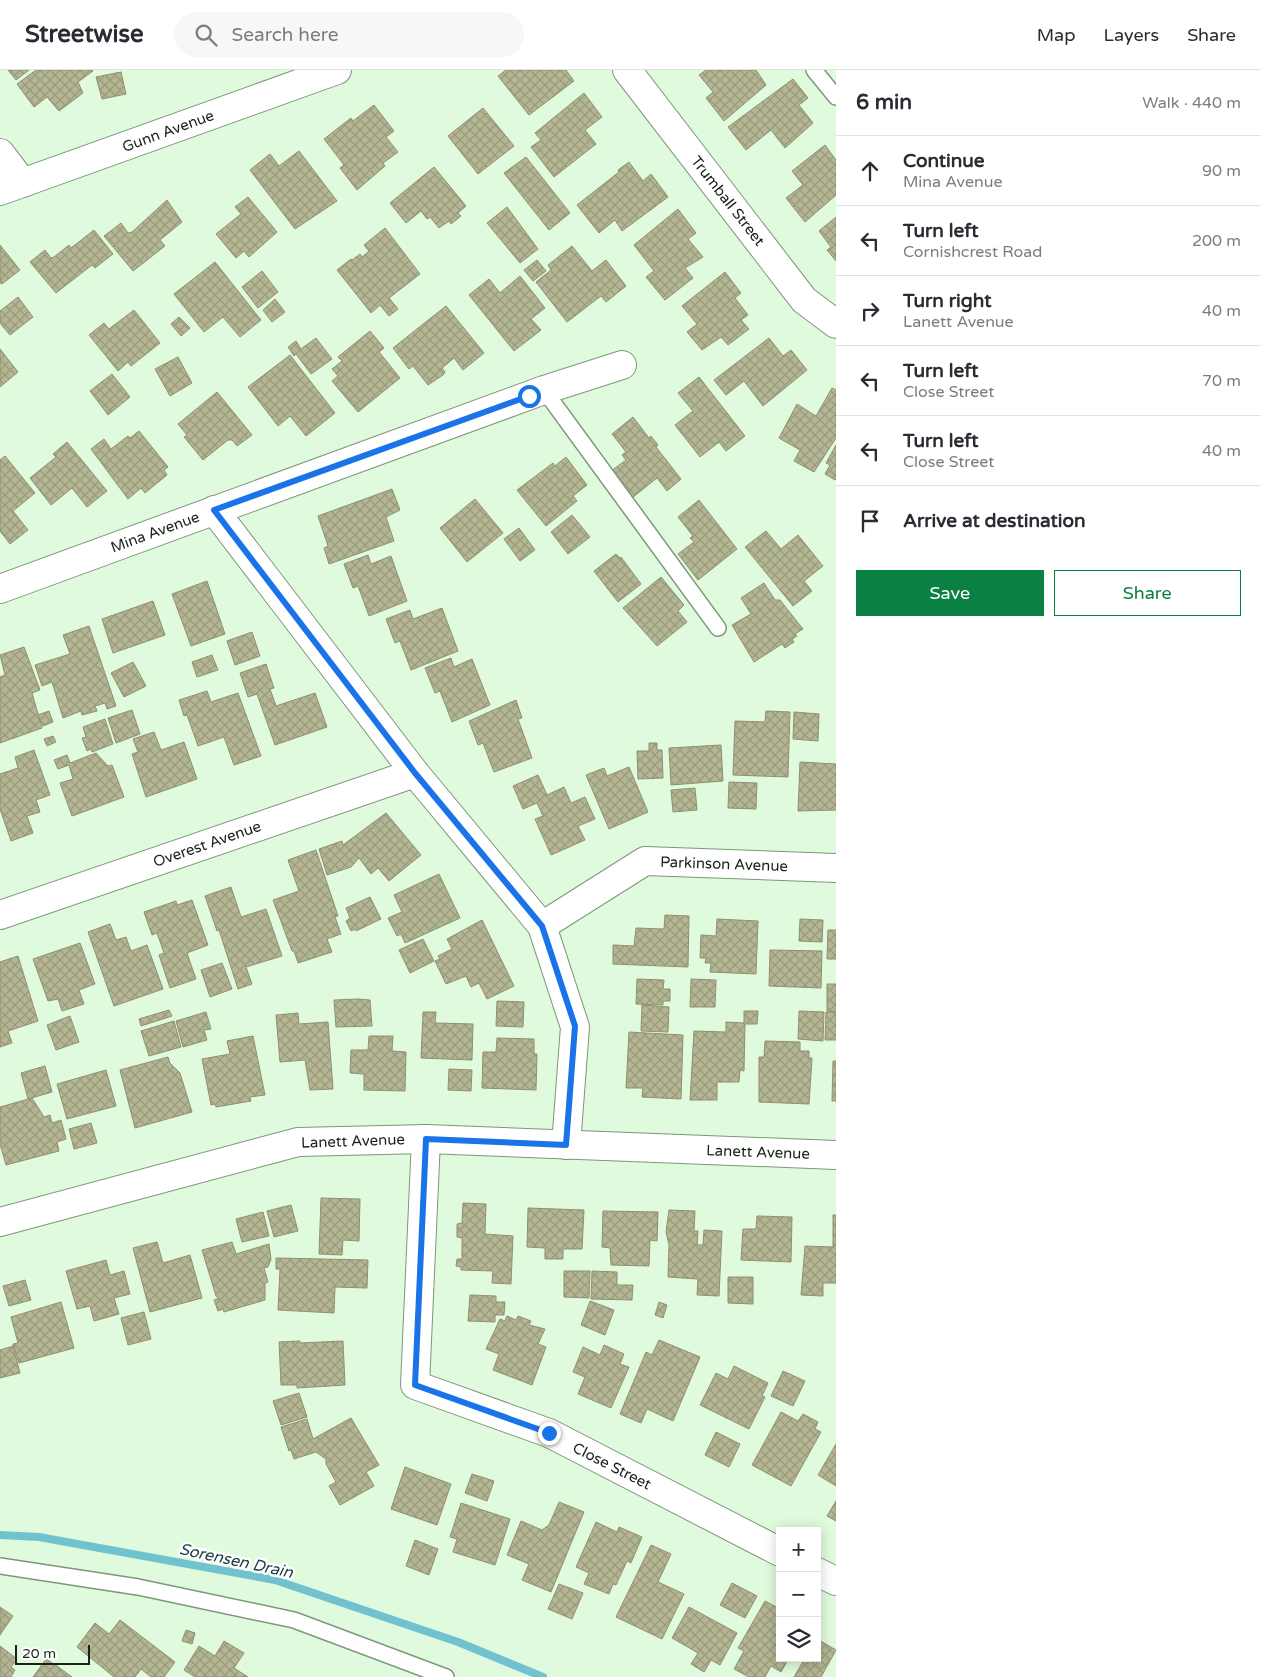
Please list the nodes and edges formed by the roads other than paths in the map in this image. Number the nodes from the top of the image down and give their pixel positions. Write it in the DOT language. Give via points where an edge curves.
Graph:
graph roads {
  1 [pos="337,70"];
  2 [pos="627,70"];
  3 [pos="814,70"];
  4 [pos="836,97"];
  5 [pos="0,153"];
  6 [pos="11,187"];
  7 [pos="836,324"];
  8 [pos="622,365"];
  9 [pos="544,390"];
  10 [pos="214,510"];
  11 [pos="0,589"];
  12 [pos="718,628"];
  13 [pos="415,773"];
  14 [pos="836,868"];
  15 [pos="0,915"];
  16 [pos="542,926"];
  17 [pos="426,1139"];
  18 [pos="566,1145"];
  19 [pos="836,1155"];
  20 [pos="0,1222"];
  21 [pos="776,1550"];
  22 [pos="0,1566"];
  23 [pos="821,1574"];
  24 [pos="836,1581"];
  25 [pos="446,1677"];
  1 -- 6 [label="street, Gunn Avenue"];
  2 -- 7 [label="street, Trumball Street" via="804,300"];
  3 -- 4 [label="lane"];
  5 -- 6 [label="street"];
  8 -- 9 [label="street, Mina Avenue"];
  9 -- 10 [label="street, Mina Avenue"];
  9 -- 12 [label="lane"];
  10 -- 11 [label="street, Mina Avenue"];
  10 -- 13 [label="street"];
  13 -- 15 [label="street, Overest Avenue"];
  13 -- 16 [label="street"];
  14 -- 16 [label="street, Parkinson Avenue" via="645,861"];
  16 -- 18 [label="street" via="575,1026"];
  17 -- 18 [label="street, Lanett Avenue"];
  17 -- 20 [label="street, Lanett Avenue" via="298,1142"];
  17 -- 21 [label="street, Close Street" via="415,1385 549,1433"];
  18 -- 19 [label="street, Lanett Avenue"];
  22 -- 25 [label="lane" via="138,1587 294,1620"];
  23 -- 24 [label="street"];
}
